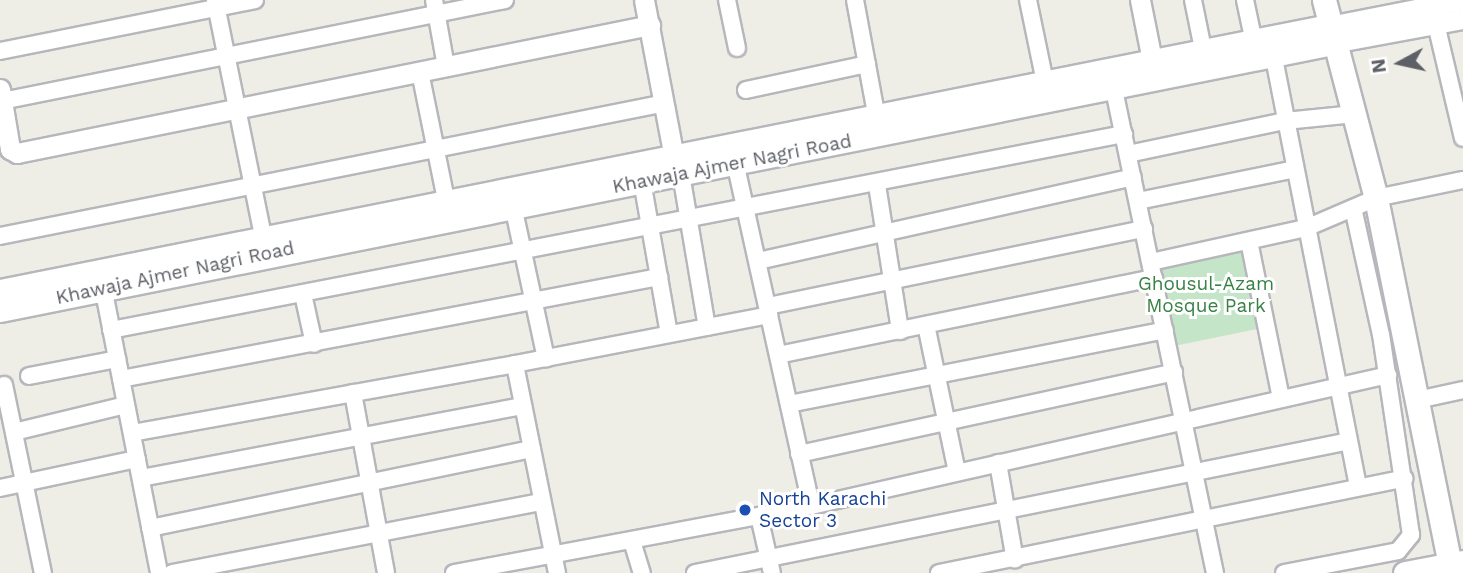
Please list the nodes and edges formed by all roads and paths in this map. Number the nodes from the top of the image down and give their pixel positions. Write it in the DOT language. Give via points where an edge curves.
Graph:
graph roads {
  1 [pos="255,0"];
  2 [pos="505,0"];
  3 [pos="645,0"];
  4 [pos="727,0"];
  5 [pos="855,0"];
  6 [pos="1028,0"];
  7 [pos="1140,0"];
  8 [pos="1193,0"];
  9 [pos="1245,0"];
  10 [pos="1324,0"];
  11 [pos="1339,0"];
  12 [pos="1462,0"];
  13 [pos="216,4"];
  14 [pos="436,7"];
  15 [pos="1434,10"];
  16 [pos="1463,19"];
  17 [pos="650,25"];
  18 [pos="1338,33"];
  19 [pos="1253,39"];
  20 [pos="737,48"];
  21 [pos="1203,49"];
  22 [pos="0,51"];
  23 [pos="1273,53"];
  24 [pos="227,56"];
  25 [pos="1152,60"];
  26 [pos="867,64"];
  27 [pos="446,66"];
  28 [pos="420,72"];
  29 [pos="1456,78"];
  30 [pos="1045,82"];
  31 [pos="1113,85"];
  32 [pos="746,90"];
  33 [pos="1,95"];
  34 [pos="665,103"];
  35 [pos="237,108"];
  36 [pos="1355,114"];
  37 [pos="877,120"];
  38 [pos="1285,121"];
  39 [pos="1462,133"];
  40 [pos="1124,134"];
  41 [pos="772,147"];
  42 [pos="436,149"];
  43 [pos="1128,154"];
  44 [pos="735,162"];
  45 [pos="677,165"];
  46 [pos="1295,169"];
  47 [pos="1133,177"];
  48 [pos="1463,180"];
  49 [pos="642,181"];
  50 [pos="877,185"];
  51 [pos="253,186"];
  52 [pos="556,188"];
  53 [pos="1376,198"];
  54 [pos="446,201"];
  55 [pos="1138,201"];
  56 [pos="513,206"];
  57 [pos="746,207"];
  58 [pos="1353,208"];
  59 [pos="689,219"];
  60 [pos="650,226"];
  61 [pos="1306,228"];
  62 [pos="1144,229"];
  63 [pos="884,233"];
  64 [pos="0,236"];
  65 [pos="263,236"];
  66 [pos="1249,241"];
  67 [pos="523,251"];
  68 [pos="758,261"];
  69 [pos="1152,270"];
  70 [pos="659,277"];
  71 [pos="892,281"];
  72 [pos="103,288"];
  73 [pos="0,291"];
  74 [pos="303,294"];
  75 [pos="534,301"];
  76 [pos="0,310"];
  77 [pos="769,311"];
  78 [pos="926,325"];
  79 [pos="707,327"];
  80 [pos="111,330"];
  81 [pos="1165,330"];
  82 [pos="900,331"];
  83 [pos="669,334"];
  84 [pos="314,344"];
  85 [pos="778,355"];
  86 [pos="546,358"];
  87 [pos="117,359"];
  88 [pos="515,364"];
  89 [pos="1174,372"];
  90 [pos="937,375"];
  91 [pos="1388,375"];
  92 [pos="29,376"];
  93 [pos="121,379"];
  94 [pos="4,385"];
  95 [pos="1338,386"];
  96 [pos="1463,390"];
  97 [pos="353,393"];
  98 [pos="1281,398"];
  99 [pos="1417,400"];
  100 [pos="789,404"];
  101 [pos="126,405"];
  102 [pos="523,406"];
  103 [pos="1184,418"];
  104 [pos="946,421"];
  105 [pos="14,432"];
  106 [pos="132,433"];
  107 [pos="362,441"];
  108 [pos="1349,441"];
  109 [pos="532,449"];
  110 [pos="800,454"];
  111 [pos="137,459"];
  112 [pos="998,463"];
  113 [pos="957,472"];
  114 [pos="1195,473"];
  115 [pos="141,478"];
  116 [pos="1404,478"];
  117 [pos="23,482"];
  118 [pos="370,484"];
  119 [pos="1358,487"];
  120 [pos="0,488"];
  121 [pos="541,502"];
  122 [pos="811,506"];
  123 [pos="1007,512"];
  124 [pos="759,516"];
  125 [pos="1205,522"];
  126 [pos="150,528"];
  127 [pos="379,535"];
  128 [pos="632,541"];
  129 [pos="553,556"];
  130 [pos="1016,560"];
  131 [pos="770,566"];
  132 [pos="1455,566"];
  133 [pos="977,569"];
  134 [pos="1414,572"];
  135 [pos="43,573"];
  136 [pos="159,573"];
  137 [pos="172,573"];
  138 [pos="386,573"];
  139 [pos="454,573"];
  140 [pos="556,573"];
  141 [pos="642,573"];
  142 [pos="695,573"];
  143 [pos="939,573"];
  144 [pos="1215,573"];
  145 [pos="1284,573"];
  1 -- 13 [label="street"];
  2 -- 14 [label="street"];
  3 -- 17 [label="street"];
  4 -- 20 [label="street"];
  5 -- 26 [label="street"];
  6 -- 30 [label="street"];
  7 -- 25 [label="street"];
  8 -- 21 [label="street"];
  9 -- 19 [label="street"];
  10 -- 18 [label="main road"];
  11 -- 18 [label="main road"];
  12 -- 15 [label="street, Khawaja Ajmer Nagri Road"];
  13 -- 22 [label="street"];
  13 -- 24 [label="street"];
  14 -- 24 [label="street"];
  14 -- 27 [label="street"];
  15 -- 16 [label="street, Khawaja Ajmer Nagri Road"];
  15 -- 18 [label="street, Khawaja Ajmer Nagri Road"];
  15 -- 29 [label="street"];
  17 -- 27 [label="street"];
  17 -- 34 [label="street"];
  18 -- 19 [label="main road, Khawaja Ajmer Nagri Road"];
  18 -- 23 [label="main road, Khawaja Ajmer Nagri Road"];
  18 -- 36 [label="main road"];
  19 -- 21 [label="main road, Khawaja Ajmer Nagri Road"];
  21 -- 25 [label="main road, Khawaja Ajmer Nagri Road"];
  23 -- 31 [label="main road, Khawaja Ajmer Nagri Road"];
  23 -- 38 [label="street"];
  24 -- 33 [label="street"];
  24 -- 35 [label="street"];
  25 -- 30 [label="main road, Khawaja Ajmer Nagri Road"];
  26 -- 32 [label="street"];
  26 -- 37 [label="street"];
  27 -- 28 [label="street"];
  28 -- 35 [label="street"];
  28 -- 42 [label="street"];
  29 -- 39 [label="street"];
  30 -- 37 [label="main road, Khawaja Ajmer Nagri Road"];
  31 -- 40 [label="street"];
  31 -- 41 [label="main road, Khawaja Ajmer Nagri Road"];
  33 -- 35 [label="street" via="10,149 17,153"];
  34 -- 42 [label="street"];
  34 -- 45 [label="street"];
  35 -- 51 [label="street"];
  36 -- 38 [label="street"];
  36 -- 53 [label="main road"];
  37 -- 41 [label="main road, Khawaja Ajmer Nagri Road"];
  38 -- 43 [label="street"];
  38 -- 46 [label="street"];
  40 -- 43 [label="street"];
  40 -- 50 [label="street"];
  41 -- 44 [label="main road, Khawaja Ajmer Nagri Road"];
  41 -- 45 [label="main road, Khawaja Ajmer Nagri Road"];
  42 -- 51 [label="street"];
  42 -- 54 [label="street"];
  43 -- 47 [label="street"];
  44 -- 45 [label="main road, Khawaja Ajmer Nagri Road"];
  44 -- 57 [label="street"];
  45 -- 49 [label="main road, Khawaja Ajmer Nagri Road"];
  45 -- 52 [label="main road, Khawaja Ajmer Nagri Road"];
  45 -- 59 [label="street"];
  46 -- 55 [label="street"];
  46 -- 61 [label="street"];
  47 -- 55 [label="street"];
  47 -- 63 [label="street"];
  48 -- 53 [label="street"];
  49 -- 52 [label="main road, Khawaja Ajmer Nagri Road"];
  49 -- 60 [label="street"];
  50 -- 57 [label="street"];
  50 -- 63 [label="street"];
  51 -- 64 [label="street"];
  51 -- 65 [label="street"];
  52 -- 54 [label="main road, Khawaja Ajmer Nagri Road"];
  52 -- 56 [label="main road, Khawaja Ajmer Nagri Road"];
  53 -- 58 [label="street"];
  53 -- 99 [label="main road"];
  54 -- 65 [label="main road, Khawaja Ajmer Nagri Road"];
  55 -- 62 [label="street"];
  56 -- 67 [label="street"];
  56 -- 72 [label="main road, Khawaja Ajmer Nagri Road"];
  57 -- 59 [label="street"];
  57 -- 68 [label="street"];
  58 -- 61 [label="street"];
  58 -- 91 [label="street"];
  59 -- 60 [label="street"];
  59 -- 79 [label="street"];
  60 -- 67 [label="street"];
  60 -- 70 [label="street"];
  61 -- 66 [label="street"];
  61 -- 95 [label="street"];
  62 -- 69 [label="street"];
  62 -- 71 [label="street"];
  63 -- 68 [label="street"];
  63 -- 71 [label="street"];
  65 -- 73 [label="main road, Khawaja Ajmer Nagri Road"];
  66 -- 69 [label="street"];
  66 -- 98 [label="street"];
  67 -- 74 [label="street"];
  67 -- 75 [label="street"];
  68 -- 77 [label="street"];
  69 -- 78 [label="street"];
  69 -- 81 [label="street"];
  70 -- 75 [label="street"];
  70 -- 83 [label="street"];
  71 -- 77 [label="street"];
  71 -- 82 [label="street"];
  72 -- 76 [label="main road, Khawaja Ajmer Nagri Road"];
  72 -- 80 [label="street"];
  74 -- 80 [label="street"];
  74 -- 84 [label="street"];
  75 -- 84 [label="street"];
  75 -- 86 [label="street"];
  77 -- 79 [label="street"];
  77 -- 85 [label="street"];
  78 -- 82 [label="street"];
  78 -- 90 [label="street"];
  79 -- 83 [label="street"];
  80 -- 87 [label="street"];
  81 -- 89 [label="street"];
  81 -- 90 [label="street"];
  82 -- 85 [label="street"];
  83 -- 86 [label="street"];
  84 -- 93 [label="street"];
  85 -- 100 [label="street"];
  86 -- 88 [label="street"];
  87 -- 92 [label="street"];
  87 -- 93 [label="street"];
  88 -- 97 [label="street"];
  88 -- 102 [label="street"];
  89 -- 103 [label="street"];
  89 -- 104 [label="street"];
  90 -- 100 [label="street"];
  90 -- 104 [label="street"];
  91 -- 95 [label="street"];
  91 -- 116 [label="street"];
  93 -- 101 [label="street"];
  94 -- 105 [label="street"];
  95 -- 98 [label="street"];
  95 -- 108 [label="street"];
  96 -- 99 [label="street"];
  97 -- 106 [label="street"];
  97 -- 107 [label="street"];
  98 -- 103 [label="street"];
  99 -- 132 [label="main road"];
  100 -- 110 [label="street"];
  101 -- 105 [label="street"];
  101 -- 106 [label="street"];
  102 -- 107 [label="street"];
  102 -- 109 [label="street"];
  103 -- 112 [label="street"];
  103 -- 114 [label="street"];
  104 -- 110 [label="street"];
  104 -- 113 [label="street"];
  105 -- 117 [label="street"];
  106 -- 111 [label="street"];
  107 -- 115 [label="street"];
  107 -- 118 [label="street"];
  108 -- 114 [label="street"];
  108 -- 119 [label="street"];
  109 -- 118 [label="street"];
  109 -- 121 [label="street"];
  110 -- 122 [label="street"];
  111 -- 115 [label="street"];
  111 -- 117 [label="street"];
  112 -- 113 [label="street"];
  112 -- 123 [label="street"];
  113 -- 122 [label="street"];
  114 -- 123 [label="street"];
  114 -- 125 [label="street"];
  115 -- 126 [label="street"];
  116 -- 119 [label="street"];
  116 -- 145 [label="street" via="1411,524 1405,545"];
  117 -- 120 [label="street"];
  117 -- 135 [label="street"];
  118 -- 126 [label="street"];
  118 -- 127 [label="street"];
  119 -- 125 [label="street"];
  121 -- 127 [label="street"];
  121 -- 129 [label="street"];
  122 -- 124 [label="street"];
  123 -- 130 [label="street"];
  123 -- 131 [label="street"];
  124 -- 128 [label="street"];
  124 -- 131 [label="street"];
  125 -- 130 [label="street"];
  125 -- 144 [label="street"];
  126 -- 136 [label="street"];
  127 -- 137 [label="street"];
  127 -- 138 [label="street"];
  128 -- 129 [label="street"];
  128 -- 141 [label="street"];
  129 -- 139 [label="street"];
  129 -- 140 [label="street"];
  130 -- 133 [label="street"];
  131 -- 142 [label="street"];
  132 -- 134 [label="main road"];
  133 -- 143 [label="street"];
}
